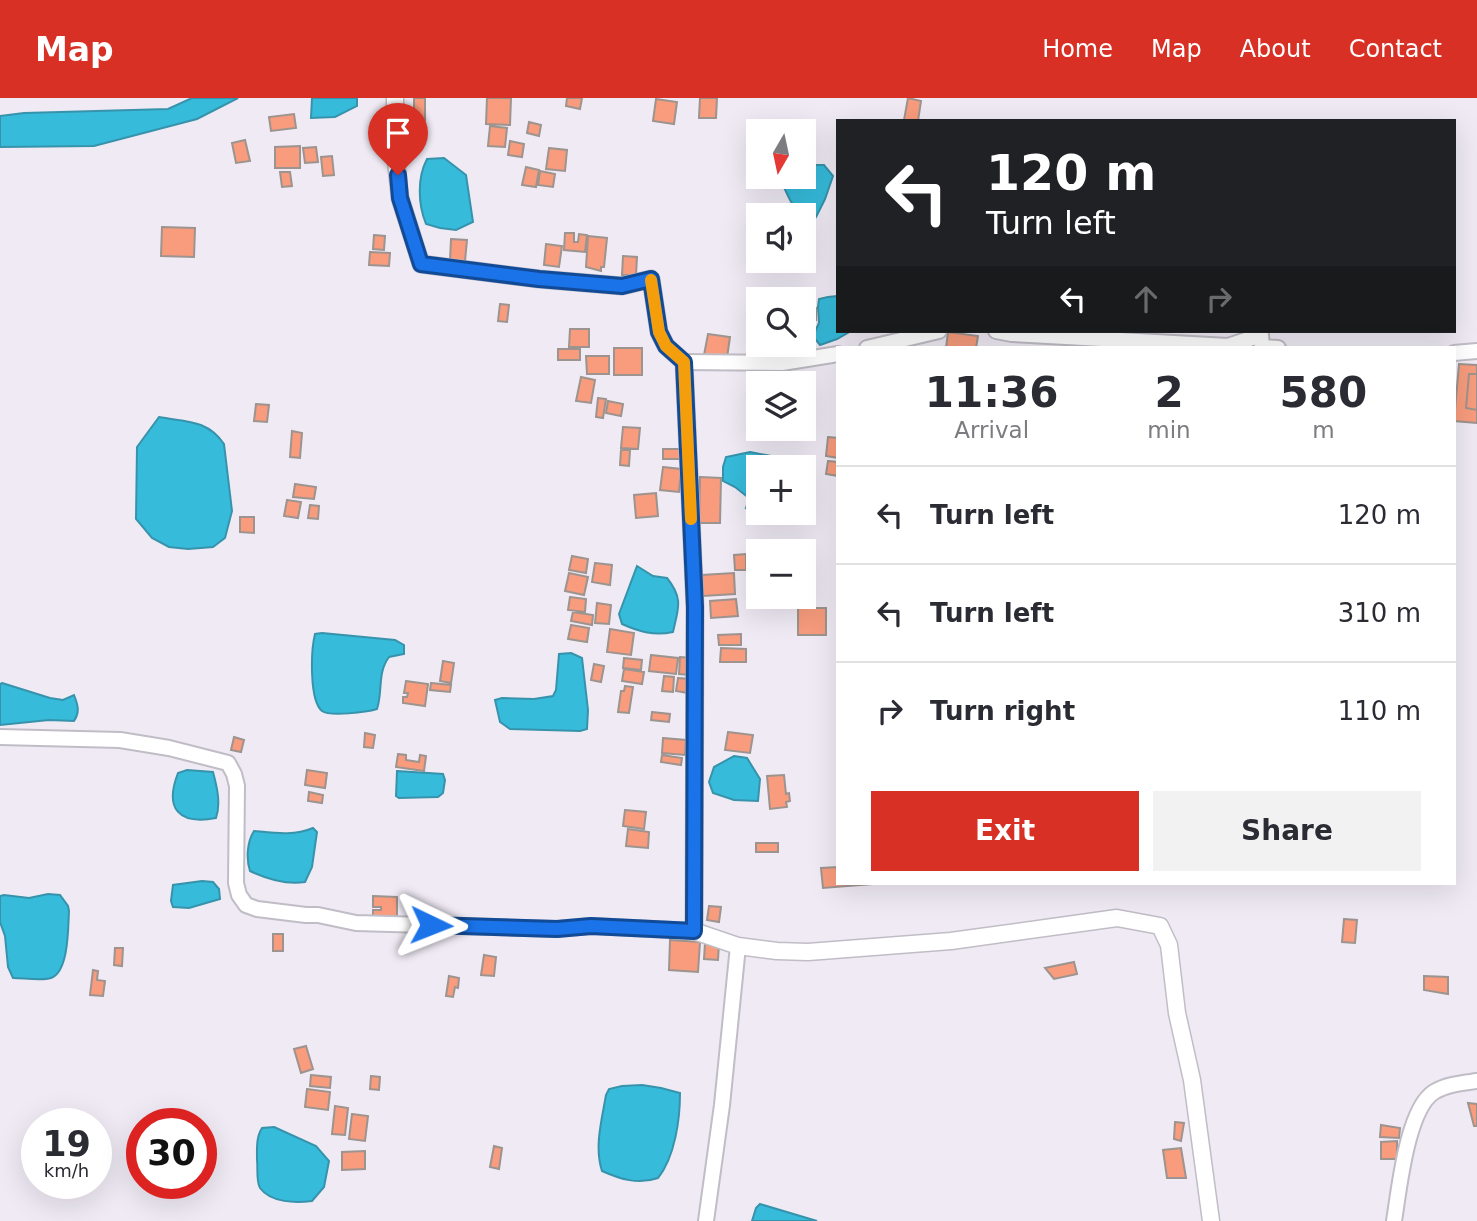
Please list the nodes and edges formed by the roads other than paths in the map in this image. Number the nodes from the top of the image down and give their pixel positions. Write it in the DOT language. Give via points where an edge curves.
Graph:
graph roads {
  1 [pos="395,98"];
  2 [pos="931,333"];
  3 [pos="1007,333"];
  4 [pos="875,346"];
  5 [pos="1228,346"];
  6 [pos="1228,346"];
  7 [pos="1262,346"];
  8 [pos="1477,351"];
  9 [pos="1456,353"];
  10 [pos="836,354"];
  11 [pos="684,362"];
  12 [pos="0,737"];
  13 [pos="694,931"];
  14 [pos="738,946"];
  15 [pos="1477,1081"];
  16 [pos="706,1221"];
  17 [pos="1211,1221"];
  18 [pos="1394,1221"];
  1 -- 11 [label="street" via="400,198 421,264 622,286 651,279 659,332 666,346"];
  2 -- 4 [label="street"];
  3 -- 6 [label="street"];
  5 -- 7 [label="street" via="1261,335"];
  8 -- 9 [label="street"];
  10 -- 11 [label="street" via="782,363"];
  11 -- 13 [label="street" via="695,607"];
  12 -- 13 [label="street" via="120,740 228,763 237,786 236,883 246,905 257,909 356,923"];
  13 -- 14 [label="street"];
  14 -- 16 [label="street"];
  14 -- 17 [label="street" via="808,952 951,941 1117,918 1160,926 1169,945"];
  15 -- 18 [label="street" via="1435,1091 1424,1101 1407,1144"];
}
